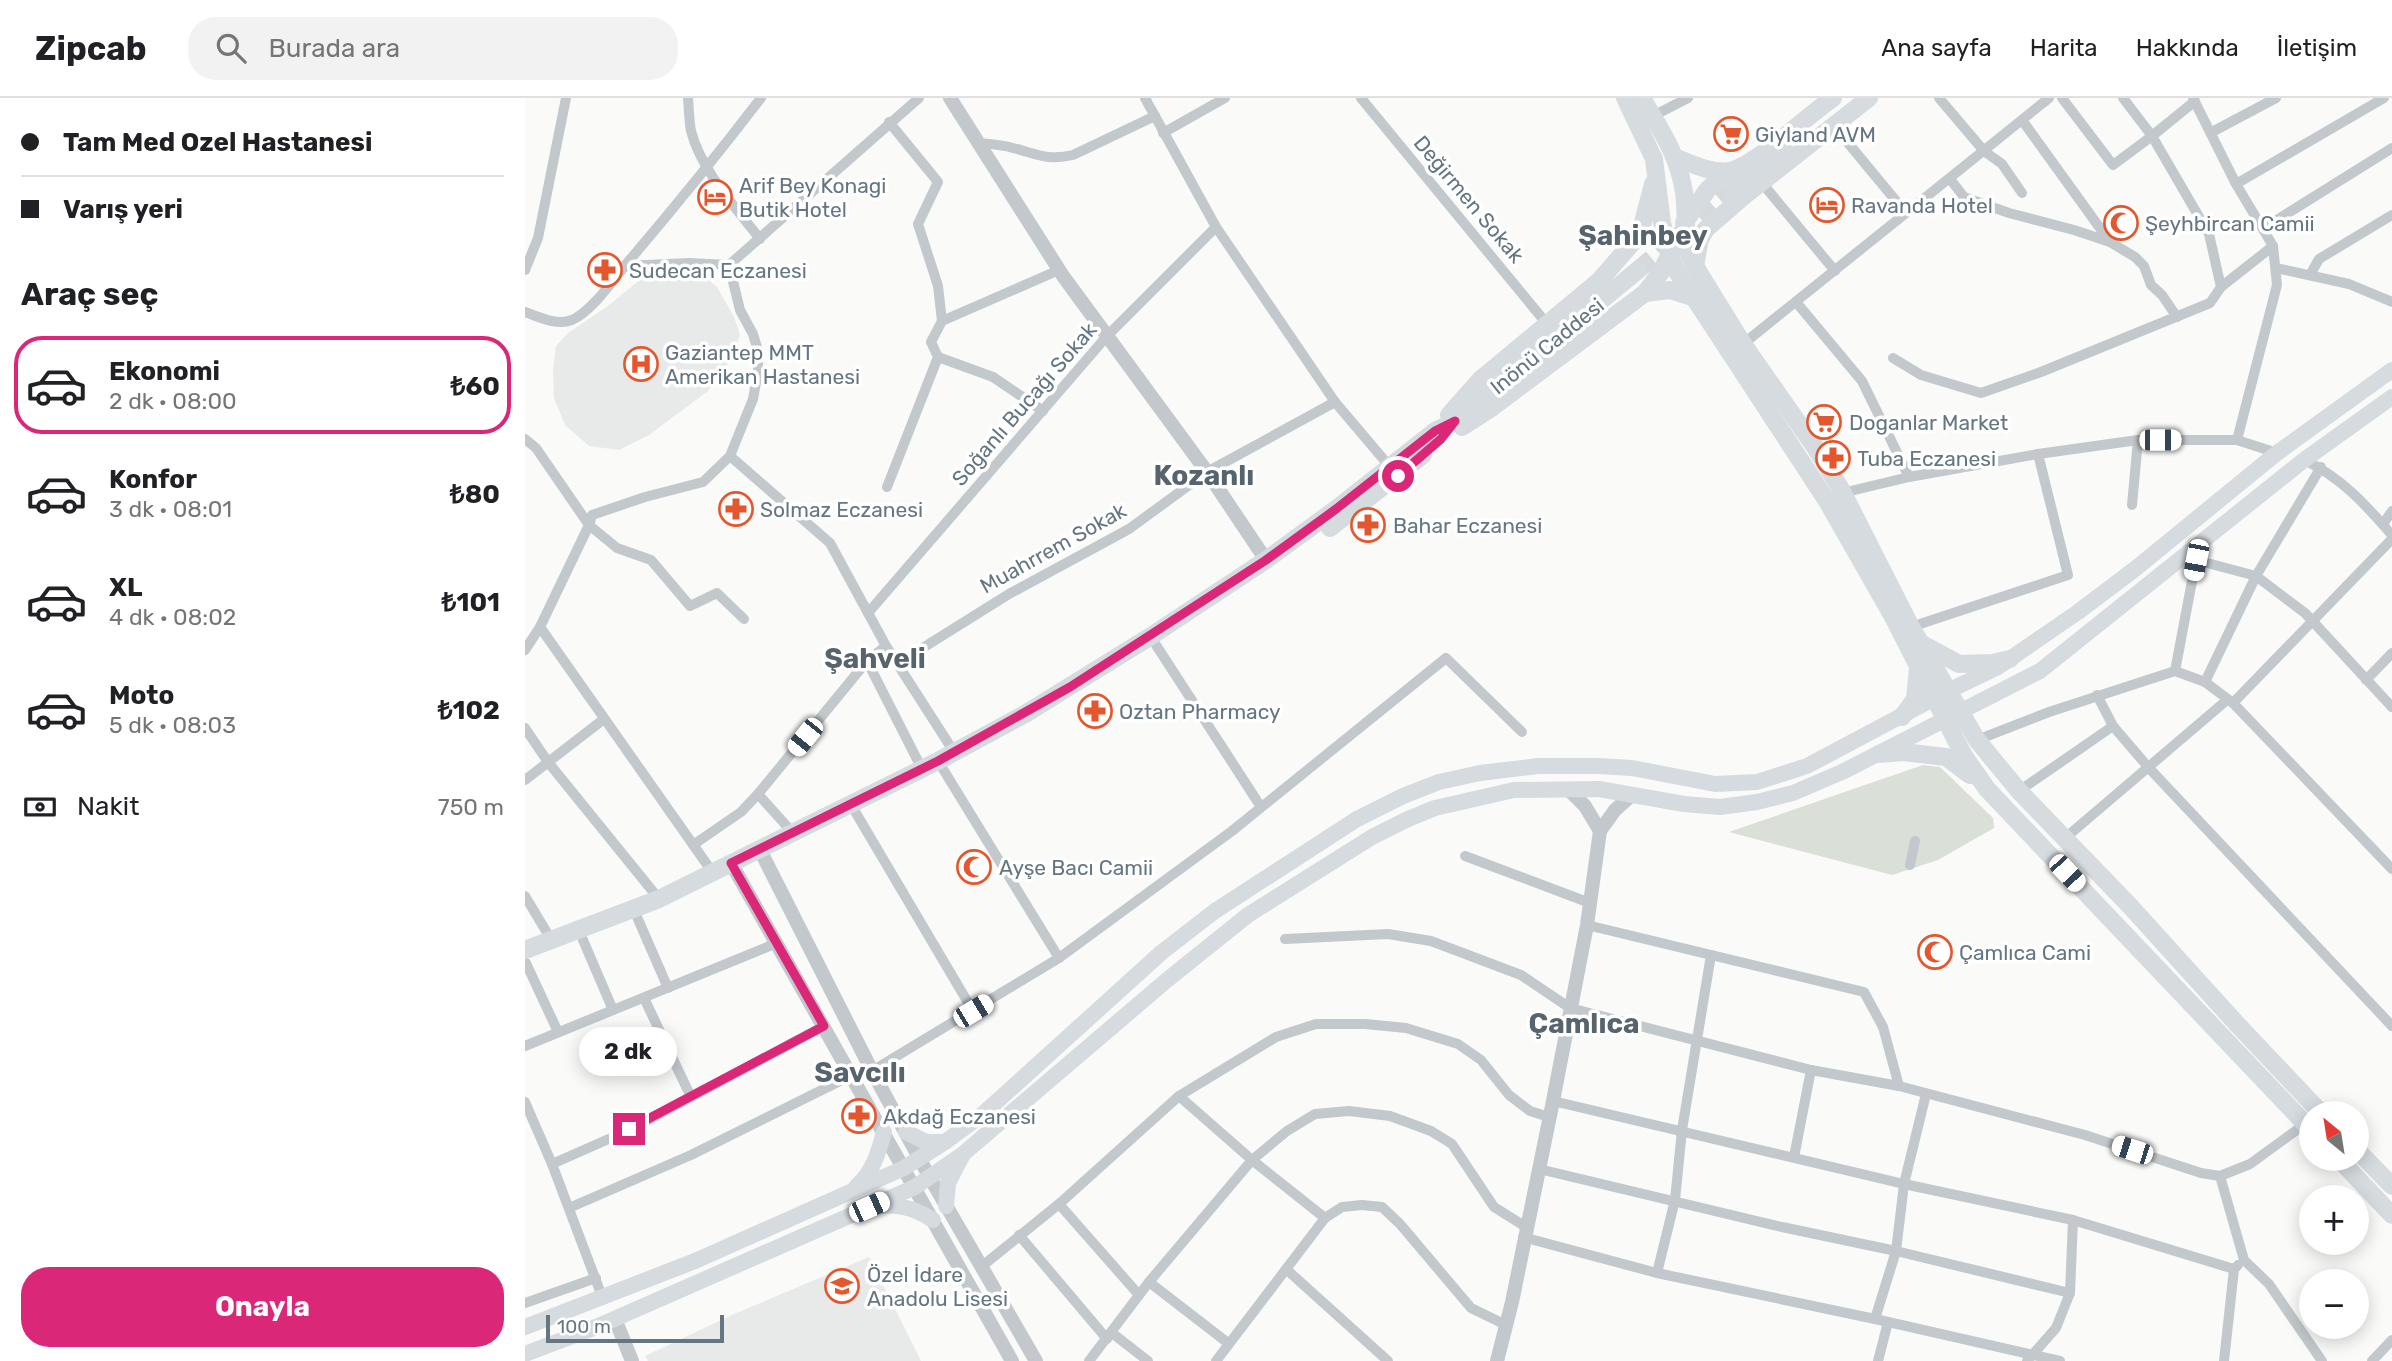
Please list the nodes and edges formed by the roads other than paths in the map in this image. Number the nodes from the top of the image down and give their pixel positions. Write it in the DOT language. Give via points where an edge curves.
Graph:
graph roads {
  1 [pos="566,98"];
  2 [pos="688,98"];
  3 [pos="761,98"];
  4 [pos="919,98"];
  5 [pos="950,98"];
  6 [pos="1145,98"];
  7 [pos="1225,98"];
  8 [pos="1361,98"];
  9 [pos="1625,98"];
  10 [pos="1642,98"];
  11 [pos="1688,98"];
  12 [pos="1833,98"];
  13 [pos="1850,98"];
  14 [pos="1869,98"];
  15 [pos="1939,98"];
  16 [pos="2049,98"];
  17 [pos="2062,98"];
  18 [pos="2123,98"];
  19 [pos="2276,98"];
  20 [pos="2384,98"];
  21 [pos="2194,99"];
  22 [pos="1155,116"];
  23 [pos="1653,116"];
  24 [pos="2022,120"];
  25 [pos="889,122"];
  26 [pos="1835,126"];
  27 [pos="2212,132"];
  28 [pos="1163,133"];
  29 [pos="2152,136"];
  30 [pos="980,143"];
  31 [pos="2392,148"];
  32 [pos="1984,152"];
  33 [pos="1677,158"];
  34 [pos="708,168"];
  35 [pos="1729,171"];
  36 [pos="1655,176"];
  37 [pos="1950,179"];
  38 [pos="1762,183"];
  39 [pos="2236,184"];
  40 [pos="1729,193"];
  41 [pos="2022,193"];
  42 [pos="1906,213"];
  43 [pos="2392,215"];
  44 [pos="1686,219"];
  45 [pos="1216,227"];
  46 [pos="2264,228"];
  47 [pos="760,239"];
  48 [pos="2110,242"];
  49 [pos="2273,246"];
  50 [pos="1671,256"];
  51 [pos="729,265"];
  52 [pos="1695,265"];
  53 [pos="625,266"];
  54 [pos="2276,268"];
  55 [pos="525,270"];
  56 [pos="1059,270"];
  57 [pos="1638,271"];
  58 [pos="1835,271"];
  59 [pos="2310,275"];
  60 [pos="2221,287"];
  61 [pos="1645,293"];
  62 [pos="1692,297"];
  63 [pos="1796,302"];
  64 [pos="2392,302"];
  65 [pos="525,312"];
  66 [pos="2177,317"];
  67 [pos="941,321"];
  68 [pos="1547,324"];
  69 [pos="1107,336"];
  70 [pos="1742,344"];
  71 [pos="938,357"];
  72 [pos="1893,358"];
  73 [pos="2392,370"];
  74 [pos="2392,397"];
  75 [pos="1335,402"];
  76 [pos="1043,411"];
  77 [pos="1438,435"];
  78 [pos="525,439"];
  79 [pos="2138,440"];
  80 [pos="2237,440"];
  81 [pos="2277,453"];
  82 [pos="2038,454"];
  83 [pos="730,456"];
  84 [pos="2304,460"];
  85 [pos="1390,467"];
  86 [pos="2321,467"];
  87 [pos="1207,472"];
  88 [pos="1909,477"];
  89 [pos="887,487"];
  90 [pos="1834,496"];
  91 [pos="2132,505"];
  92 [pos="2392,511"];
  93 [pos="2383,524"];
  94 [pos="589,525"];
  95 [pos="2392,537"];
  96 [pos="2189,559"];
  97 [pos="1266,560"];
  98 [pos="2256,576"];
  99 [pos="868,613"];
  100 [pos="744,619"];
  101 [pos="2311,621"];
  102 [pos="540,627"];
  103 [pos="1912,627"];
  104 [pos="1921,644"];
  105 [pos="1156,645"];
  106 [pos="886,646"];
  107 [pos="525,650"];
  108 [pos="2392,653"];
  109 [pos="2010,659"];
  110 [pos="867,661"];
  111 [pos="897,664"];
  112 [pos="1918,668"];
  113 [pos="2175,671"];
  114 [pos="2366,680"];
  115 [pos="2205,682"];
  116 [pos="1942,695"];
  117 [pos="2097,695"];
  118 [pos="2230,702"];
  119 [pos="2392,707"];
  120 [pos="1952,715"];
  121 [pos="1902,717"];
  122 [pos="604,719"];
  123 [pos="2113,726"];
  124 [pos="525,728"];
  125 [pos="1522,732"];
  126 [pos="1977,740"];
  127 [pos="954,752"];
  128 [pos="1879,754"];
  129 [pos="548,762"];
  130 [pos="934,766"];
  131 [pos="2148,767"];
  132 [pos="525,780"];
  133 [pos="1568,789"];
  134 [pos="1987,789"];
  135 [pos="2019,791"];
  136 [pos="758,794"];
  137 [pos="1633,794"];
  138 [pos="852,807"];
  139 [pos="1261,807"];
  140 [pos="1600,831"];
  141 [pos="793,833"];
  142 [pos="2064,839"];
  143 [pos="1915,842"];
  144 [pos="693,845"];
  145 [pos="761,853"];
  146 [pos="1465,856"];
  147 [pos="1910,865"];
  148 [pos="734,868"];
  149 [pos="2392,869"];
  150 [pos="713,873"];
  151 [pos="525,896"];
  152 [pos="659,899"];
  153 [pos="1590,903"];
  154 [pos="638,918"];
  155 [pos="1587,925"];
  156 [pos="1285,939"];
  157 [pos="583,940"];
  158 [pos="552,941"];
  159 [pos="777,943"];
  160 [pos="1711,955"];
  161 [pos="1059,958"];
  162 [pos="525,959"];
  163 [pos="668,988"];
  164 [pos="643,998"];
  165 [pos="1570,1008"];
  166 [pos="613,1010"];
  167 [pos="973,1011"];
  168 [pos="824,1026"];
  169 [pos="2392,1026"];
  170 [pos="558,1032"];
  171 [pos="1697,1041"];
  172 [pos="525,1046"];
  173 [pos="1811,1070"];
  174 [pos="872,1071"];
  175 [pos="852,1075"];
  176 [pos="1899,1086"];
  177 [pos="1926,1094"];
  178 [pos="1179,1096"];
  179 [pos="691,1097"];
  180 [pos="1553,1101"];
  181 [pos="2311,1101"];
  182 [pos="525,1102"];
  183 [pos="1549,1117"];
  184 [pos="2299,1118"];
  185 [pos="1682,1130"];
  186 [pos="884,1132"];
  187 [pos="906,1132"];
  188 [pos="2299,1133"];
  189 [pos="945,1142"];
  190 [pos="963,1154"];
  191 [pos="1794,1157"];
  192 [pos="921,1158"];
  193 [pos="1252,1160"];
  194 [pos="2369,1162"];
  195 [pos="552,1164"];
  196 [pos="904,1168"];
  197 [pos="1539,1168"];
  198 [pos="2350,1171"];
  199 [pos="929,1176"];
  200 [pos="2220,1176"];
  201 [pos="1905,1184"];
  202 [pos="915,1186"];
  203 [pos="2392,1186"];
  204 [pos="850,1192"];
  205 [pos="1675,1200"];
  206 [pos="1059,1204"];
  207 [pos="946,1206"];
  208 [pos="869,1207"];
  209 [pos="569,1208"];
  210 [pos="2392,1215"];
  211 [pos="1325,1218"];
  212 [pos="933,1220"];
  213 [pos="2073,1220"];
  214 [pos="1524,1232"];
  215 [pos="1019,1236"];
  216 [pos="1896,1251"];
  217 [pos="2244,1260"];
  218 [pos="981,1267"];
  219 [pos="1286,1269"];
  220 [pos="2234,1269"];
  221 [pos="1657,1273"];
  222 [pos="596,1278"];
  223 [pos="1149,1282"];
  224 [pos="2070,1293"];
  225 [pos="1139,1295"];
  226 [pos="603,1299"];
  227 [pos="525,1303"];
  228 [pos="615,1319"];
  229 [pos="1875,1319"];
  230 [pos="1888,1322"];
  231 [pos="1506,1325"];
  232 [pos="525,1327"];
  233 [pos="1109,1336"];
  234 [pos="2392,1340"];
  235 [pos="1229,1343"];
  236 [pos="525,1354"];
  237 [pos="2030,1358"];
  238 [pos="632,1361"];
  239 [pos="1012,1361"];
  240 [pos="1036,1361"];
  241 [pos="1089,1361"];
  242 [pos="1148,1361"];
  243 [pos="1216,1361"];
  244 [pos="1388,1361"];
  245 [pos="1497,1361"];
  246 [pos="1878,1361"];
  247 [pos="2060,1361"];
  248 [pos="2224,1361"];
  249 [pos="2322,1361"];
  250 [pos="2372,1361"];
  1 -- 55 [label="street" via="538,238"];
  2 -- 34 [label="street" via="691,130"];
  3 -- 34 [label="street"];
  4 -- 25 [label="street"];
  5 -- 30 [label="street"];
  6 -- 22 [label="street"];
  7 -- 28 [label="street"];
  8 -- 68 [label="street, Değirmen Sokak"];
  9 -- 36 [label="main road" via="1654,159"];
  10 -- 23 [label="main road"];
  11 -- 23 [label="street"];
  12 -- 35 [label="main road"];
  13 -- 40 [label="main road"];
  14 -- 26 [label="main road"];
  15 -- 32 [label="street"];
  16 -- 24 [label="street"];
  17 -- 29 [label="street" via="2113,165"];
  18 -- 29 [label="street"];
  19 -- 27 [label="street"];
  20 -- 39 [label="street"];
  21 -- 27 [label="street"];
  21 -- 29 [label="street"];
  22 -- 28 [label="street"];
  22 -- 30 [label="street" via="1060,158"];
  23 -- 33 [label="main road"];
  24 -- 32 [label="street"];
  24 -- 48 [label="street"];
  25 -- 47 [label="street"];
  25 -- 67 [label="street" via="938,182 918,224 937,286"];
  26 -- 38 [label="main road"];
  26 -- 42 [label="street"];
  27 -- 39 [label="street"];
  28 -- 45 [label="street"];
  29 -- 60 [label="street" via="2210,234"];
  30 -- 56 [label="street"];
  31 -- 46 [label="street"];
  32 -- 37 [label="street"];
  32 -- 41 [label="street" via="2002,164"];
  33 -- 35 [label="main road"];
  33 -- 44 [label="main road"];
  34 -- 47 [label="street"];
  34 -- 53 [label="street"];
  35 -- 44 [label="main road" via="1708,189"];
  36 -- 50 [label="main road"];
  36 -- 68 [label="main road" via="1633,242 1599,281"];
  37 -- 42 [label="street"];
  37 -- 48 [label="street" via="1964,197"];
  38 -- 52 [label="main road" via="1706,229"];
  38 -- 58 [label="street"];
  39 -- 46 [label="street"];
  42 -- 58 [label="street"];
  43 -- 59 [label="street" via="2319,259"];
  44 -- 50 [label="main road"];
  44 -- 52 [label="main road" via="1686,243"];
  45 -- 69 [label="street, Soğanlı Bucağı Sokak"];
  45 -- 75 [label="street"];
  46 -- 49 [label="street"];
  47 -- 51 [label="street"];
  48 -- 66 [label="street" via="2144,266 2151,285"];
  49 -- 54 [label="street"];
  49 -- 60 [label="street"];
  50 -- 61 [label="main road"];
  50 -- 62 [label="main road"];
  51 -- 53 [label="street"];
  51 -- 83 [label="street" via="740,310 758,351 753,398"];
  52 -- 70 [label="main road"];
  53 -- 65 [label="street" via="573,319 558,322"];
  54 -- 59 [label="street"];
  54 -- 80 [label="street" via="2277,285"];
  56 -- 67 [label="street"];
  56 -- 69 [label="street"];
  57 -- 77 [label="main road, Inönü Caddesi"];
  58 -- 63 [label="street"];
  59 -- 64 [label="street" via="2349,284"];
  60 -- 66 [label="street" via="2210,303"];
  61 -- 62 [label="main road" via="1670,290"];
  61 -- 77 [label="main road" via="1490,409"];
  62 -- 90 [label="main road"];
  63 -- 70 [label="street"];
  63 -- 88 [label="street" via="1862,381"];
  66 -- 72 [label="street" via="1981,393 1921,375"];
  67 -- 71 [label="street" via="931,342"];
  68 -- 77 [label="main road" via="1479,380"];
  69 -- 76 [label="street, Soğanlı Bucağı Sokak"];
  69 -- 87 [label="street"];
  70 -- 90 [label="main road" via="1815,447"];
  71 -- 76 [label="street" via="993,377"];
  71 -- 89 [label="street"];
  73 -- 81 [label="main road"];
  74 -- 84 [label="main road"];
  75 -- 85 [label="street"];
  75 -- 87 [label="street, Muahrrem Sokak"];
  76 -- 99 [label="street, Soğanlı Bucağı Sokak"];
  77 -- 85 [label="main road"];
  77 -- 105 [label="main road" via="1379,491 1287,559"];
  78 -- 94 [label="street"];
  79 -- 80 [label="street"];
  79 -- 82 [label="street"];
  79 -- 91 [label="street"];
  80 -- 81 [label="street"];
  81 -- 109 [label="main road" via="2135,569"];
  82 -- 88 [label="street"];
  82 -- 103 [label="street" via="2068,575"];
  83 -- 94 [label="street" via="703,482 592,515"];
  83 -- 99 [label="street" via="830,543"];
  84 -- 86 [label="street"];
  84 -- 96 [label="main road"];
  85 -- 97 [label="main road"];
  86 -- 93 [label="street" via="2360,498"];
  86 -- 98 [label="street"];
  87 -- 97 [label="street"];
  87 -- 111 [label="street, Muahrrem Sokak" via="1129,529 1009,594"];
  88 -- 90 [label="street"];
  90 -- 103 [label="main road"];
  90 -- 112 [label="main road"];
  92 -- 93 [label="street"];
  93 -- 95 [label="street"];
  94 -- 100 [label="street" via="617,548 651,560 690,606 717,593"];
  94 -- 102 [label="street"];
  95 -- 101 [label="street"];
  96 -- 98 [label="street"];
  96 -- 113 [label="street"];
  96 -- 120 [label="main road" via="2040,671"];
  97 -- 127 [label="main road" via="1070,687"];
  98 -- 101 [label="street"];
  98 -- 115 [label="street"];
  99 -- 106 [label="street"];
  101 -- 114 [label="street"];
  101 -- 118 [label="street"];
  102 -- 107 [label="street"];
  102 -- 122 [label="street"];
  103 -- 104 [label="main road"];
  104 -- 109 [label="main road" via="1959,664"];
  104 -- 116 [label="main road"];
  105 -- 130 [label="main road"];
  105 -- 139 [label="street"];
  106 -- 110 [label="street"];
  106 -- 111 [label="street"];
  108 -- 114 [label="street"];
  109 -- 116 [label="main road"];
  110 -- 130 [label="street"];
  110 -- 136 [label="street"];
  111 -- 127 [label="street"];
  112 -- 116 [label="main road"];
  112 -- 121 [label="main road" via="1915,699"];
  113 -- 115 [label="street"];
  113 -- 117 [label="street"];
  114 -- 119 [label="street"];
  115 -- 118 [label="street"];
  116 -- 120 [label="main road"];
  116 -- 121 [label="main road"];
  117 -- 123 [label="street"];
  117 -- 126 [label="street"];
  118 -- 131 [label="street"];
  118 -- 149 [label="street"];
  120 -- 126 [label="main road"];
  120 -- 128 [label="main road"];
  120 -- 134 [label="main road" via="1964,756"];
  121 -- 189 [label="main road" via="1807,766 1757,782 1714,784 1632,768 1538,766 1439,782 1403,796 1357,819 1205,919"];
  122 -- 129 [label="street"];
  122 -- 144 [label="street"];
  123 -- 131 [label="street"];
  123 -- 135 [label="street"];
  124 -- 129 [label="street"];
  125 -- 139 [label="street" via="1446,658"];
  126 -- 135 [label="main road"];
  127 -- 130 [label="main road"];
  128 -- 134 [label="main road" via="1903,751 1947,757"];
  128 -- 137 [label="main road" via="1793,793 1757,802 1720,807"];
  129 -- 132 [label="street"];
  129 -- 152 [label="street"];
  130 -- 138 [label="main road"];
  130 -- 161 [label="street"];
  131 -- 142 [label="street"];
  131 -- 169 [label="street"];
  133 -- 137 [label="main road"];
  133 -- 140 [label="street"];
  133 -- 190 [label="main road" via="1514,790 1470,798 1435,808 1372,838 1248,915"];
  134 -- 184 [label="main road"];
  135 -- 142 [label="main road"];
  136 -- 141 [label="street"];
  136 -- 144 [label="street" via="741,812"];
  137 -- 140 [label="street"];
  138 -- 141 [label="main road"];
  138 -- 145 [label="main road"];
  138 -- 167 [label="street"];
  139 -- 161 [label="street"];
  140 -- 153 [label="street"];
  141 -- 145 [label="main road"];
  142 -- 181 [label="main road"];
  143 -- 147 [label="street"];
  144 -- 150 [label="street"];
  145 -- 148 [label="main road"];
  145 -- 174 [label="street"];
  146 -- 153 [label="street"];
  148 -- 150 [label="main road"];
  148 -- 154 [label="main road"];
  148 -- 159 [label="street"];
  150 -- 152 [label="main road"];
  151 -- 158 [label="street"];
  152 -- 158 [label="main road"];
  153 -- 155 [label="street"];
  154 -- 157 [label="main road"];
  154 -- 163 [label="street"];
  155 -- 160 [label="street"];
  155 -- 165 [label="street"];
  156 -- 165 [label="street" via="1388,934 1431,941 1521,975"];
  157 -- 162 [label="main road"];
  157 -- 166 [label="street"];
  158 -- 162 [label="main road"];
  159 -- 163 [label="street"];
  159 -- 168 [label="street"];
  160 -- 171 [label="street"];
  160 -- 176 [label="street" via="1864,992 1883,1027"];
  161 -- 167 [label="street"];
  162 -- 170 [label="street"];
  163 -- 164 [label="street"];
  164 -- 166 [label="street"];
  164 -- 179 [label="street"];
  165 -- 171 [label="street"];
  165 -- 180 [label="street"];
  166 -- 170 [label="street"];
  167 -- 174 [label="street"];
  168 -- 175 [label="street"];
  168 -- 179 [label="street"];
  170 -- 172 [label="street"];
  171 -- 173 [label="street"];
  171 -- 185 [label="street"];
  173 -- 176 [label="street"];
  173 -- 191 [label="street"];
  174 -- 187 [label="street"];
  175 -- 186 [label="street"];
  175 -- 209 [label="street" via="691,1155"];
  176 -- 177 [label="street"];
  177 -- 200 [label="street"];
  177 -- 201 [label="street"];
  178 -- 183 [label="street" via="1276,1037 1316,1024 1365,1024 1406,1028 1458,1044 1481,1060 1509,1095 1530,1111"];
  178 -- 193 [label="street"];
  178 -- 206 [label="street"];
  179 -- 195 [label="street"];
  180 -- 183 [label="street"];
  180 -- 185 [label="street"];
  182 -- 195 [label="street"];
  183 -- 197 [label="street"];
  185 -- 191 [label="street"];
  185 -- 205 [label="street"];
  186 -- 196 [label="street"];
  186 -- 204 [label="main road" via="876,1161"];
  187 -- 189 [label="main road" via="926,1142"];
  187 -- 192 [label="street"];
  188 -- 200 [label="street" via="2250,1164"];
  189 -- 192 [label="main road"];
  190 -- 199 [label="main road"];
  190 -- 207 [label="main road" via="948,1182"];
  191 -- 201 [label="street"];
  192 -- 196 [label="main road"];
  192 -- 199 [label="street"];
  193 -- 211 [label="street"];
  193 -- 214 [label="street" via="1315,1114 1349,1111 1390,1116 1452,1144 1493,1206"];
  193 -- 223 [label="street"];
  194 -- 203 [label="main road"];
  195 -- 209 [label="street"];
  196 -- 202 [label="street"];
  196 -- 204 [label="main road"];
  197 -- 205 [label="street"];
  197 -- 214 [label="street"];
  198 -- 210 [label="main road"];
  199 -- 202 [label="main road"];
  199 -- 207 [label="street"];
  200 -- 217 [label="street"];
  201 -- 213 [label="street"];
  201 -- 216 [label="street"];
  202 -- 208 [label="main road"];
  202 -- 212 [label="street"];
  204 -- 226 [label="main road"];
  205 -- 216 [label="street"];
  205 -- 221 [label="street"];
  206 -- 215 [label="street"];
  206 -- 225 [label="street"];
  207 -- 218 [label="street"];
  208 -- 212 [label="main road" via="917,1209"];
  208 -- 228 [label="main road"];
  209 -- 222 [label="street"];
  211 -- 219 [label="street"];
  211 -- 231 [label="street" via="1342,1207 1382,1207 1471,1308"];
  212 -- 239 [label="street"];
  213 -- 220 [label="street"];
  213 -- 224 [label="street"];
  214 -- 221 [label="street"];
  214 -- 231 [label="street"];
  215 -- 218 [label="street"];
  215 -- 233 [label="street"];
  216 -- 224 [label="street"];
  216 -- 229 [label="street"];
  217 -- 220 [label="street"];
  217 -- 249 [label="street" via="2269,1284"];
  218 -- 240 [label="street"];
  219 -- 235 [label="street"];
  219 -- 244 [label="street"];
  220 -- 248 [label="street"];
  221 -- 229 [label="street"];
  222 -- 226 [label="street"];
  222 -- 227 [label="street"];
  223 -- 225 [label="street"];
  223 -- 235 [label="street"];
  224 -- 237 [label="street" via="2056,1328"];
  225 -- 233 [label="street"];
  226 -- 232 [label="main road"];
  228 -- 236 [label="main road"];
  228 -- 238 [label="street"];
  229 -- 230 [label="street"];
  230 -- 237 [label="street"];
  230 -- 246 [label="street"];
  231 -- 245 [label="street"];
  233 -- 241 [label="street"];
  233 -- 242 [label="street"];
  234 -- 250 [label="street"];
  235 -- 243 [label="street"];
  237 -- 247 [label="street"];
}
